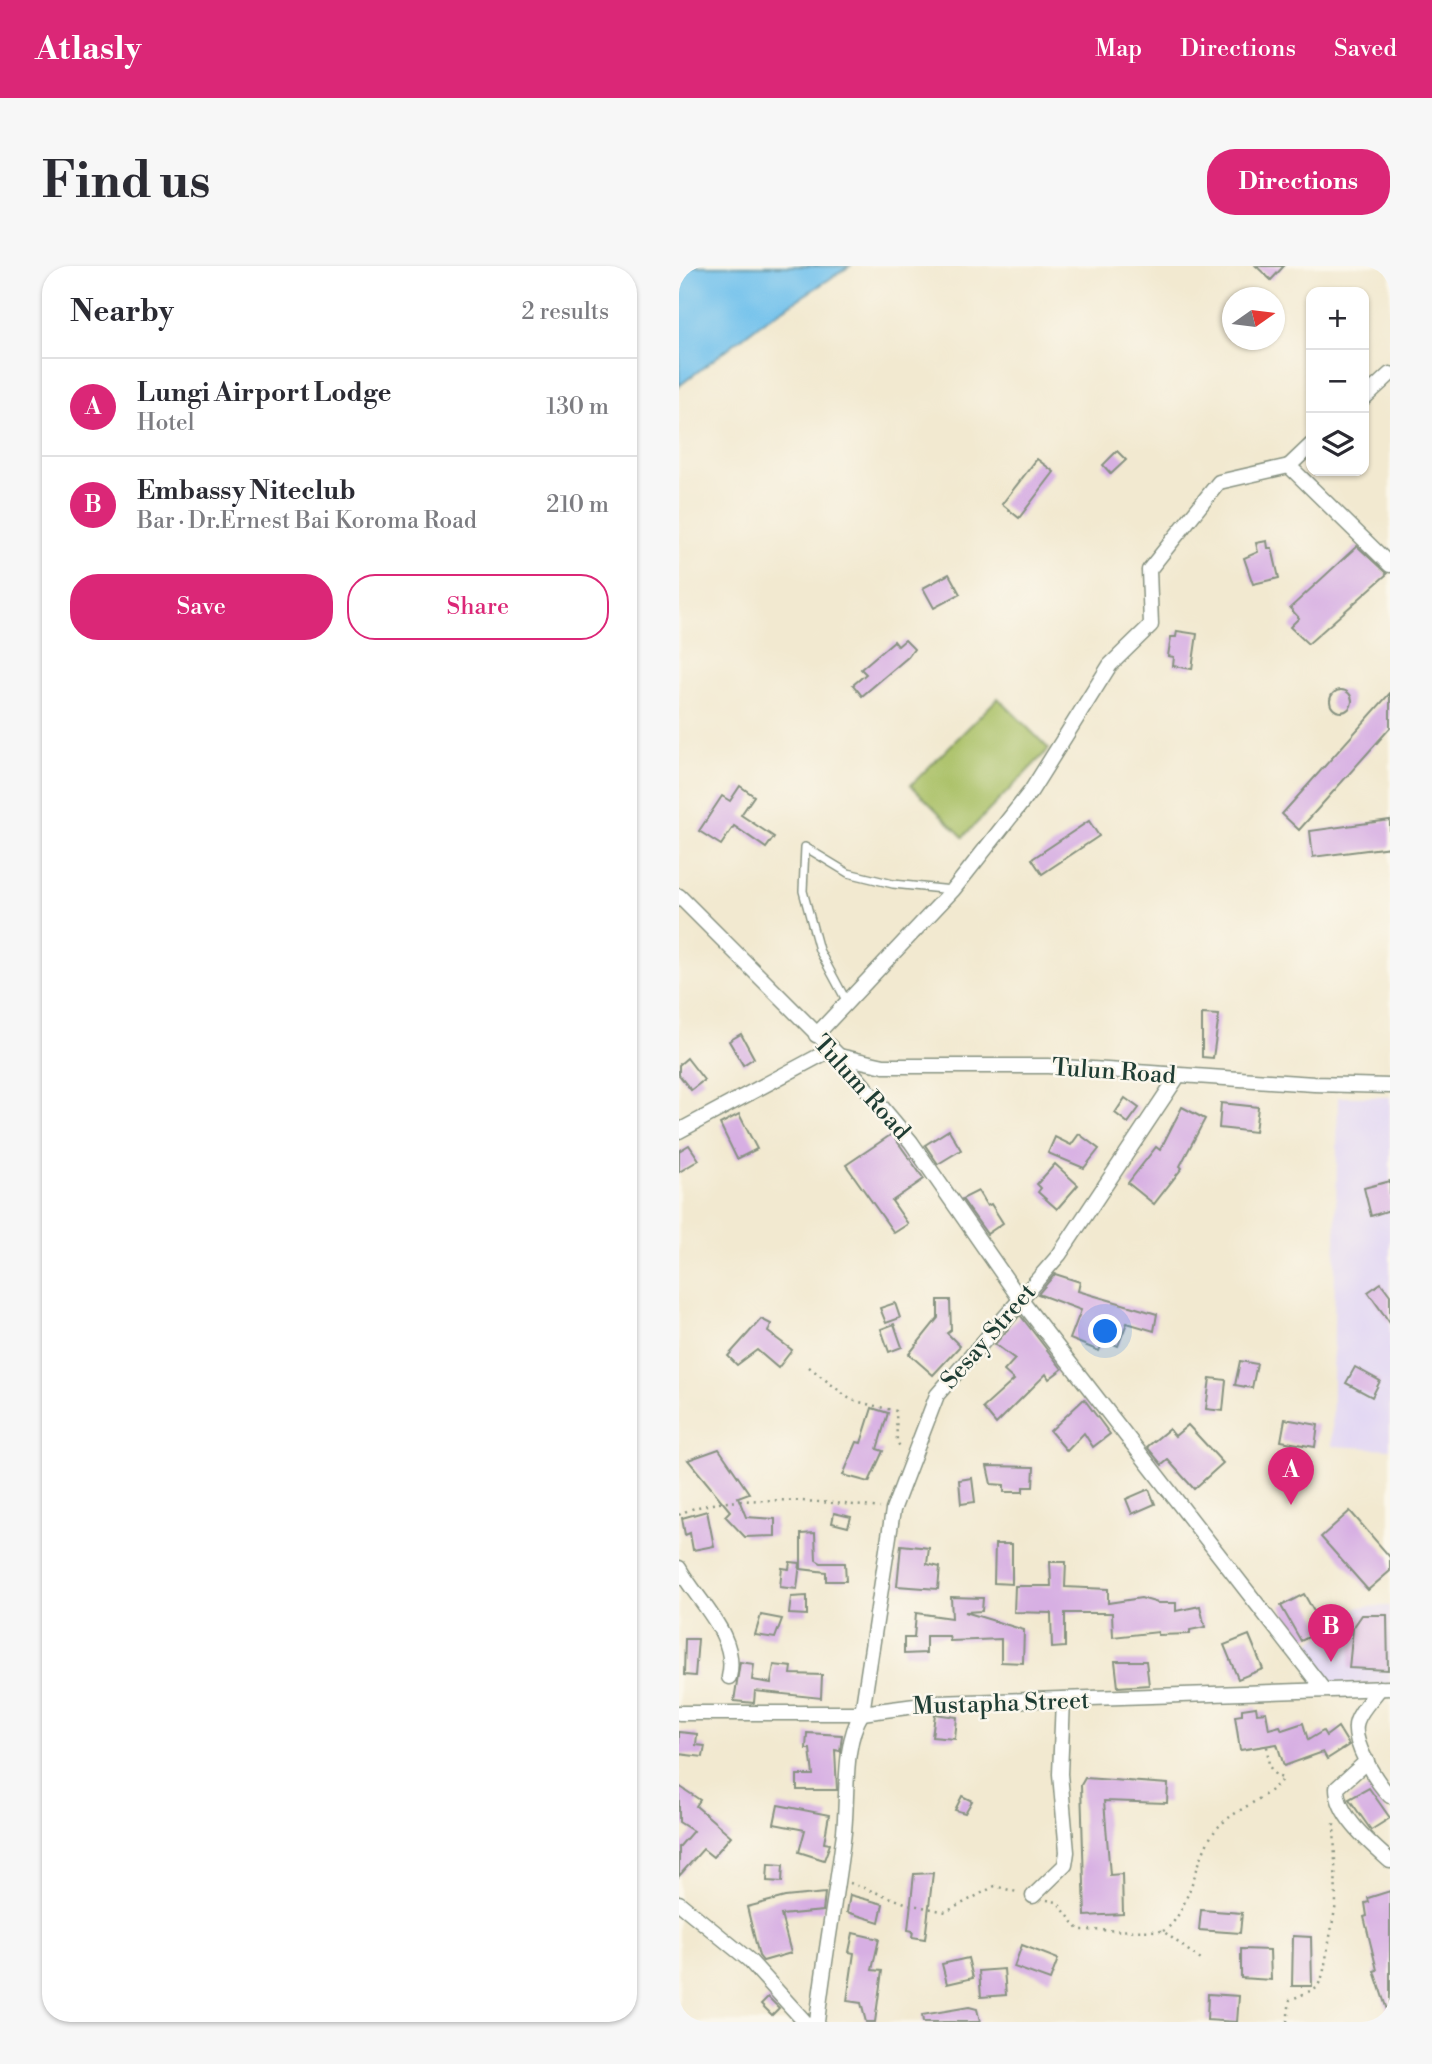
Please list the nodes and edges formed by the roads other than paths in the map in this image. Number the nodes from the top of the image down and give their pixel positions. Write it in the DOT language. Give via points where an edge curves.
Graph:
graph roads {
  1 [pos="1390,374"];
  2 [pos="1369,393"];
  3 [pos="1306,450"];
  4 [pos="1289,466"];
  5 [pos="1390,565"];
  6 [pos="953,890"];
  7 [pos="679,896"];
  8 [pos="847,1003"];
  9 [pos="816,1035"];
  10 [pos="835,1052"];
  11 [pos="1178,1076"];
  12 [pos="1390,1086"];
  13 [pos="679,1131"];
  14 [pos="1020,1299"];
  15 [pos="679,1568"];
  16 [pos="729,1677"];
  17 [pos="1385,1688"];
  18 [pos="1323,1689"];
  19 [pos="1063,1700"];
  20 [pos="679,1713"];
  21 [pos="862,1713"];
  22 [pos="1367,1761"];
  23 [pos="1390,1796"];
  24 [pos="1390,1861"];
  25 [pos="1033,1896"];
  26 [pos="679,1903"];
  27 [pos="805,2022"];
  28 [pos="817,2022"];
  1 -- 2 [label="street"];
  3 -- 4 [label="street"];
  4 -- 5 [label="street"];
  4 -- 6 [label="street" via="1219,482 1149,570 1151,625 1110,665 1031,791"];
  6 -- 8 [label="street"];
  6 -- 8 [label="lane" via="893,884 848,873 805,847 803,891 819,950"];
  7 -- 9 [label="street, Tulum Road"];
  8 -- 9 [label="street"];
  9 -- 10 [label="street, Tulum Road"];
  10 -- 11 [label="street, Tulun Road" via="884,1066 1048,1066"];
  10 -- 13 [label="street"];
  10 -- 14 [label="street, Tulum Road" via="911,1142"];
  11 -- 12 [label="street, Tulun Road"];
  11 -- 14 [label="street, Sesay Street" via="1059,1255"];
  14 -- 18 [label="street, Tulum Road"];
  14 -- 21 [label="street, Sesay Street" via="937,1395 893,1510"];
  15 -- 16 [label="street" via="729,1649"];
  17 -- 18 [label="street, Mustapha Street"];
  17 -- 22 [label="street" via="1357,1719 1355,1732"];
  18 -- 19 [label="street, Mustapha Street"];
  19 -- 21 [label="street, Mustapha Street" via="937,1703"];
  19 -- 25 [label="street" via="1060,1774 1067,1852 1065,1865"];
  20 -- 21 [label="street, Mustapha Street"];
  21 -- 28 [label="street, Sesay Street" via="851,1737 844,1839"];
  22 -- 23 [label="street"];
  22 -- 24 [label="street" via="1337,1788 1341,1806"];
  26 -- 27 [label="street" via="749,1960"];
}
